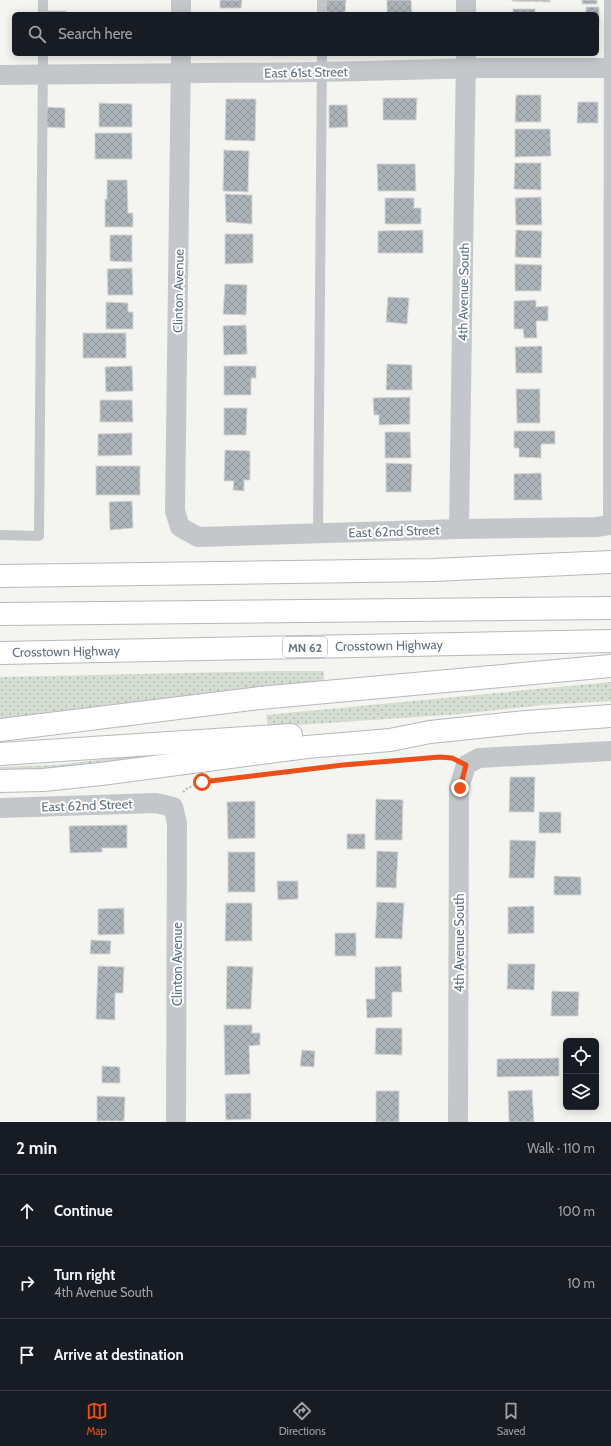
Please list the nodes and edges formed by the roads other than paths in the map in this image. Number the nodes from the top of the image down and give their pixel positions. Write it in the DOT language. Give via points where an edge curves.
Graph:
graph roads {
  1 [pos="43,0"];
  2 [pos="181,0"];
  3 [pos="322,0"];
  4 [pos="466,0"];
  5 [pos="609,0"];
  6 [pos="43,12"];
  7 [pos="181,12"];
  8 [pos="322,12"];
  9 [pos="466,12"];
  10 [pos="42,56"];
  11 [pos="181,56"];
  12 [pos="465,62"];
  13 [pos="322,63"];
  14 [pos="609,68"];
  15 [pos="180,74"];
  16 [pos="0,75"];
  17 [pos="42,75"];
  18 [pos="610,525"];
  19 [pos="180,527"];
  20 [pos="460,529"];
  21 [pos="318,533"];
  22 [pos="0,535"];
  23 [pos="611,562"];
  24 [pos="0,576"];
  25 [pos="611,608"];
  26 [pos="0,614"];
  27 [pos="611,641"];
  28 [pos="0,653"];
  29 [pos="611,666"];
  30 [pos="611,716"];
  31 [pos="0,730"];
  32 [pos="430,732"];
  33 [pos="611,751"];
  34 [pos="0,754"];
  35 [pos="0,781"];
  36 [pos="174,807"];
  37 [pos="0,808"];
  38 [pos="176,1122"];
  39 [pos="458,1122"];
  1 -- 6 [label="lane"];
  2 -- 7 [label="street"];
  3 -- 8 [label="lane"];
  4 -- 9 [label="street"];
  5 -- 14 [label="lane"];
  10 -- 17 [label="lane"];
  11 -- 15 [label="street, Clinton Avenue"];
  12 -- 13 [label="street, East 61st Street"];
  12 -- 14 [label="street, East 61st Street"];
  12 -- 20 [label="street, 4th Avenue South"];
  13 -- 15 [label="street, East 61st Street"];
  13 -- 21 [label="lane"];
  14 -- 18 [label="lane"];
  15 -- 17 [label="street, East 61st Street"];
  15 -- 19 [label="street, Clinton Avenue" via="175,511"];
  16 -- 17 [label="street, East 61st Street"];
  17 -- 22 [label="lane" via="39,536"];
  18 -- 20 [label="street, East 62nd Street"];
  19 -- 21 [label="street, East 62nd Street" via="198,537"];
  20 -- 21 [label="street, East 62nd Street"];
  23 -- 24 [label="highway" via="433,570"];
  25 -- 26 [label="highway"];
  27 -- 28 [label="highway, Crosstown Highway / MN 62"];
  29 -- 31 [label="highway" via="260,698"];
  30 -- 32 [label="highway"];
  32 -- 34 [label="highway" via="390,729"];
  32 -- 35 [label="highway" via="390,740 308,747 101,774"];
  33 -- 39 [label="street, 4th Avenue South" via="479,758 466,765 460,788"];
  36 -- 37 [label="street, East 62nd Street" via="156,803"];
  36 -- 38 [label="street, Clinton Avenue" via="177,822"];
}
